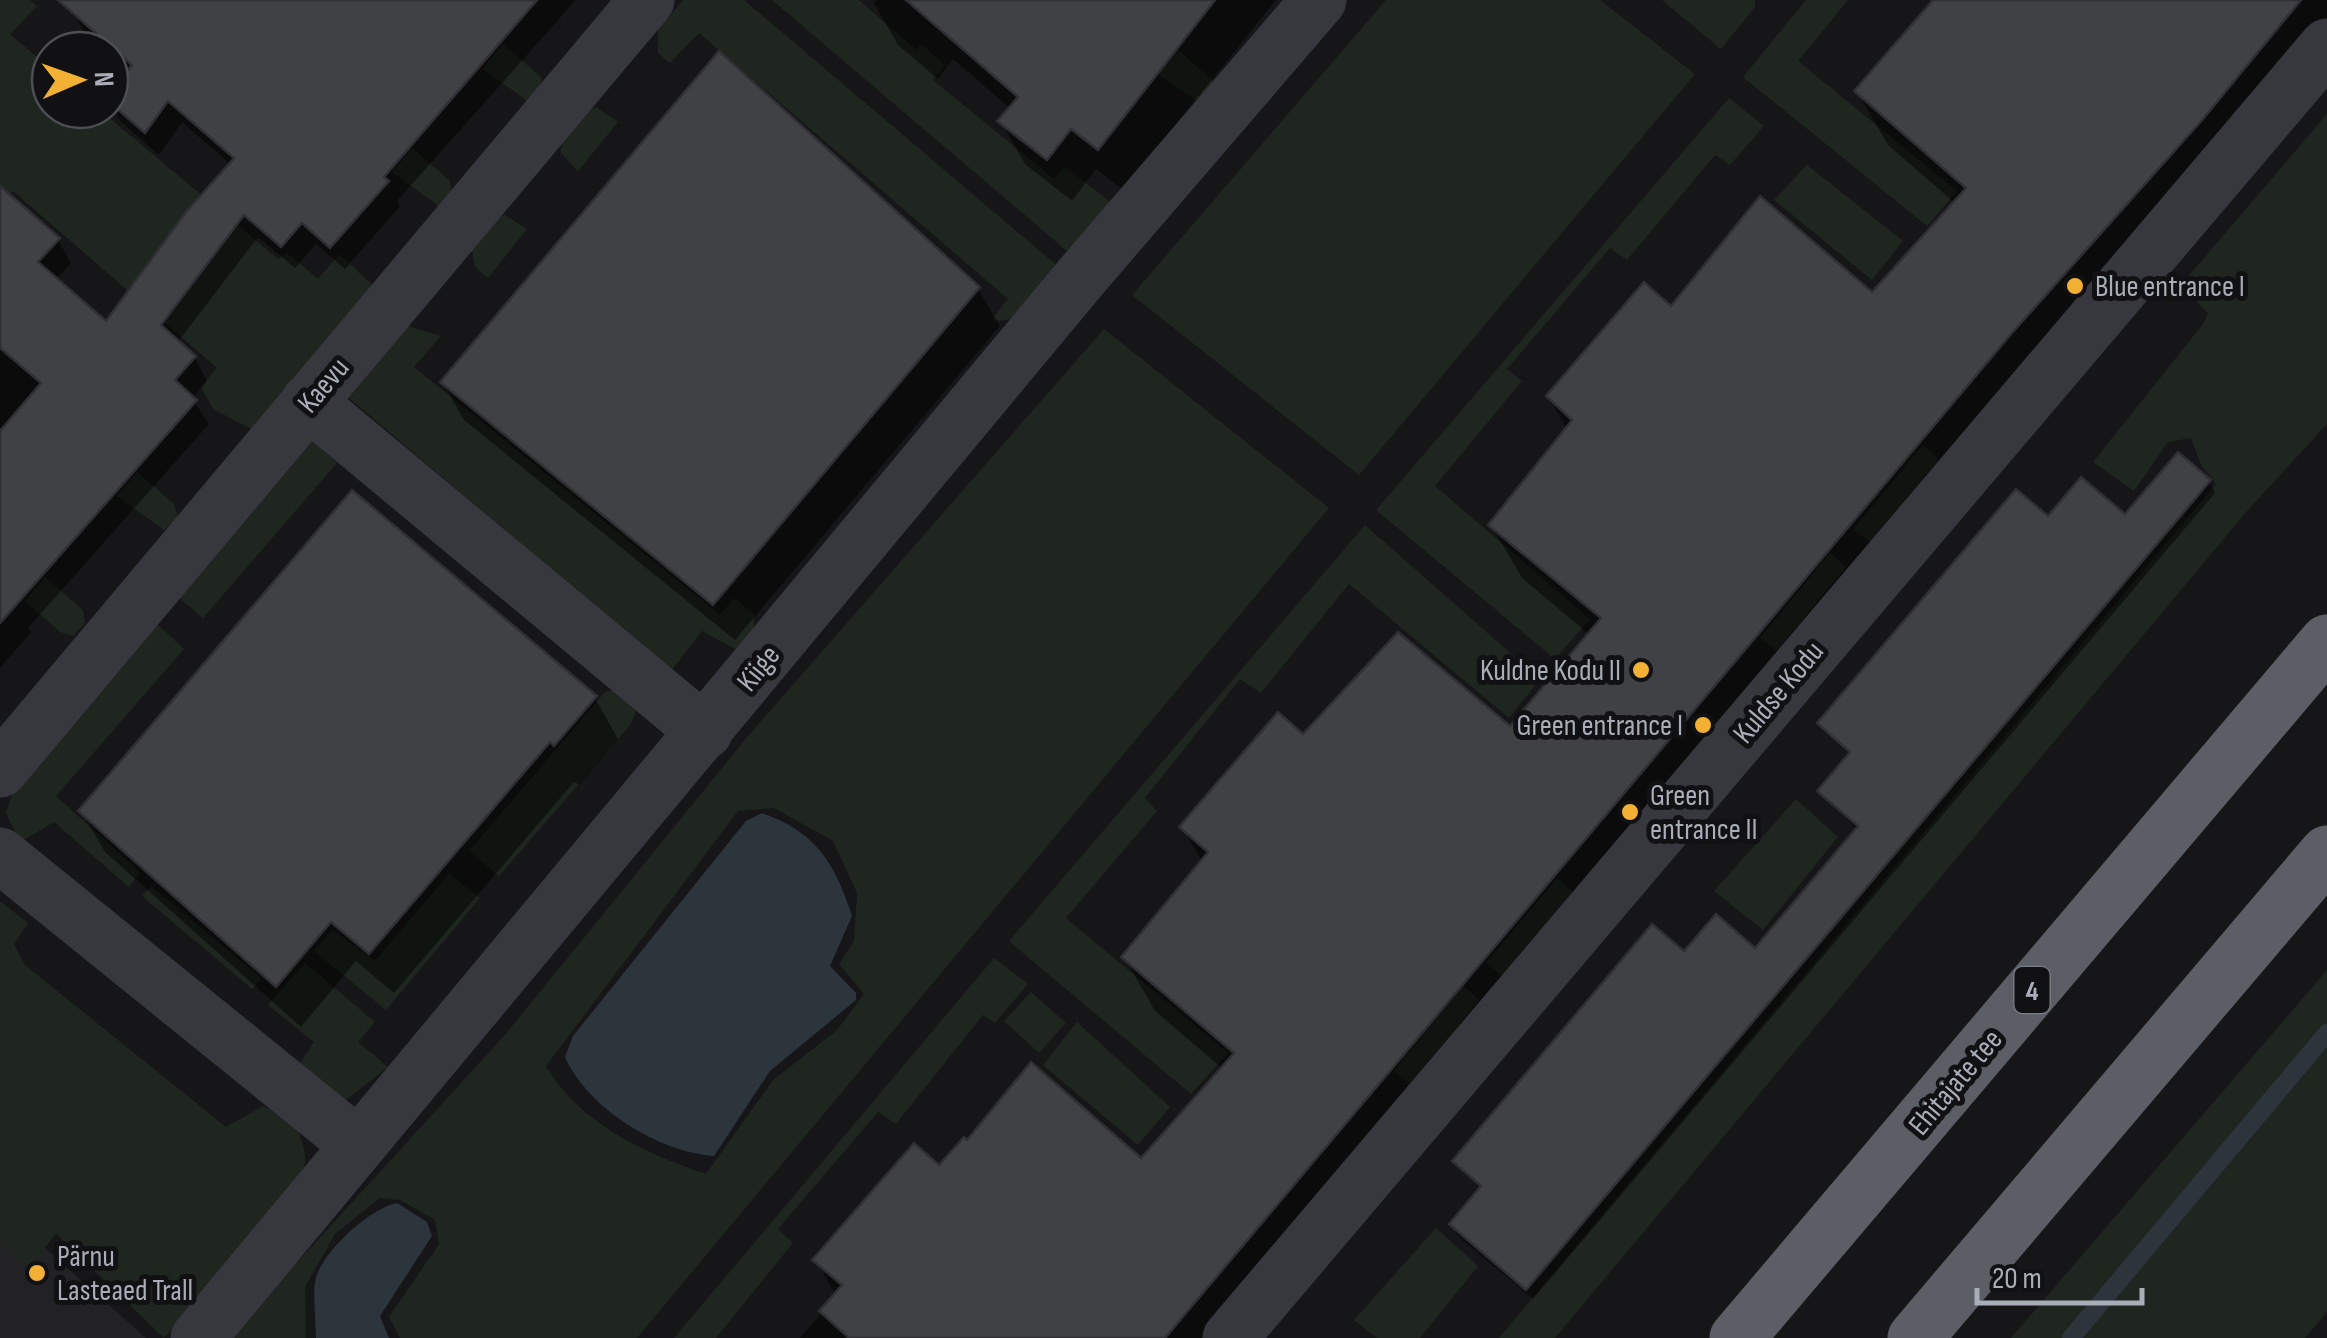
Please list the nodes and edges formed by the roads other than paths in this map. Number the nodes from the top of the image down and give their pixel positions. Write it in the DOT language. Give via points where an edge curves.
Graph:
graph roads {
  1 [pos="646,0"];
  2 [pos="1319,0"];
  3 [pos="2327,46"];
  4 [pos="308,402"];
  5 [pos="2327,642"];
  6 [pos="705,732"];
  7 [pos="0,770"];
  8 [pos="2327,852"];
  9 [pos="0,855"];
  10 [pos="357,1144"];
  11 [pos="198,1338"];
  12 [pos="1230,1338"];
  13 [pos="1738,1338"];
  14 [pos="1915,1338"];
  1 -- 4 [label="street, Kaevu"];
  2 -- 6 [label="street, Kiige"];
  3 -- 12 [label="street, Kuldse Kodu"];
  4 -- 6 [label="street"];
  4 -- 7 [label="street, Kaevu"];
  5 -- 13 [label="highway, Ehitajate tee / 4"];
  6 -- 10 [label="street, Kiige"];
  8 -- 14 [label="highway"];
  9 -- 10 [label="street"];
  10 -- 11 [label="street, Kiige"];
}
